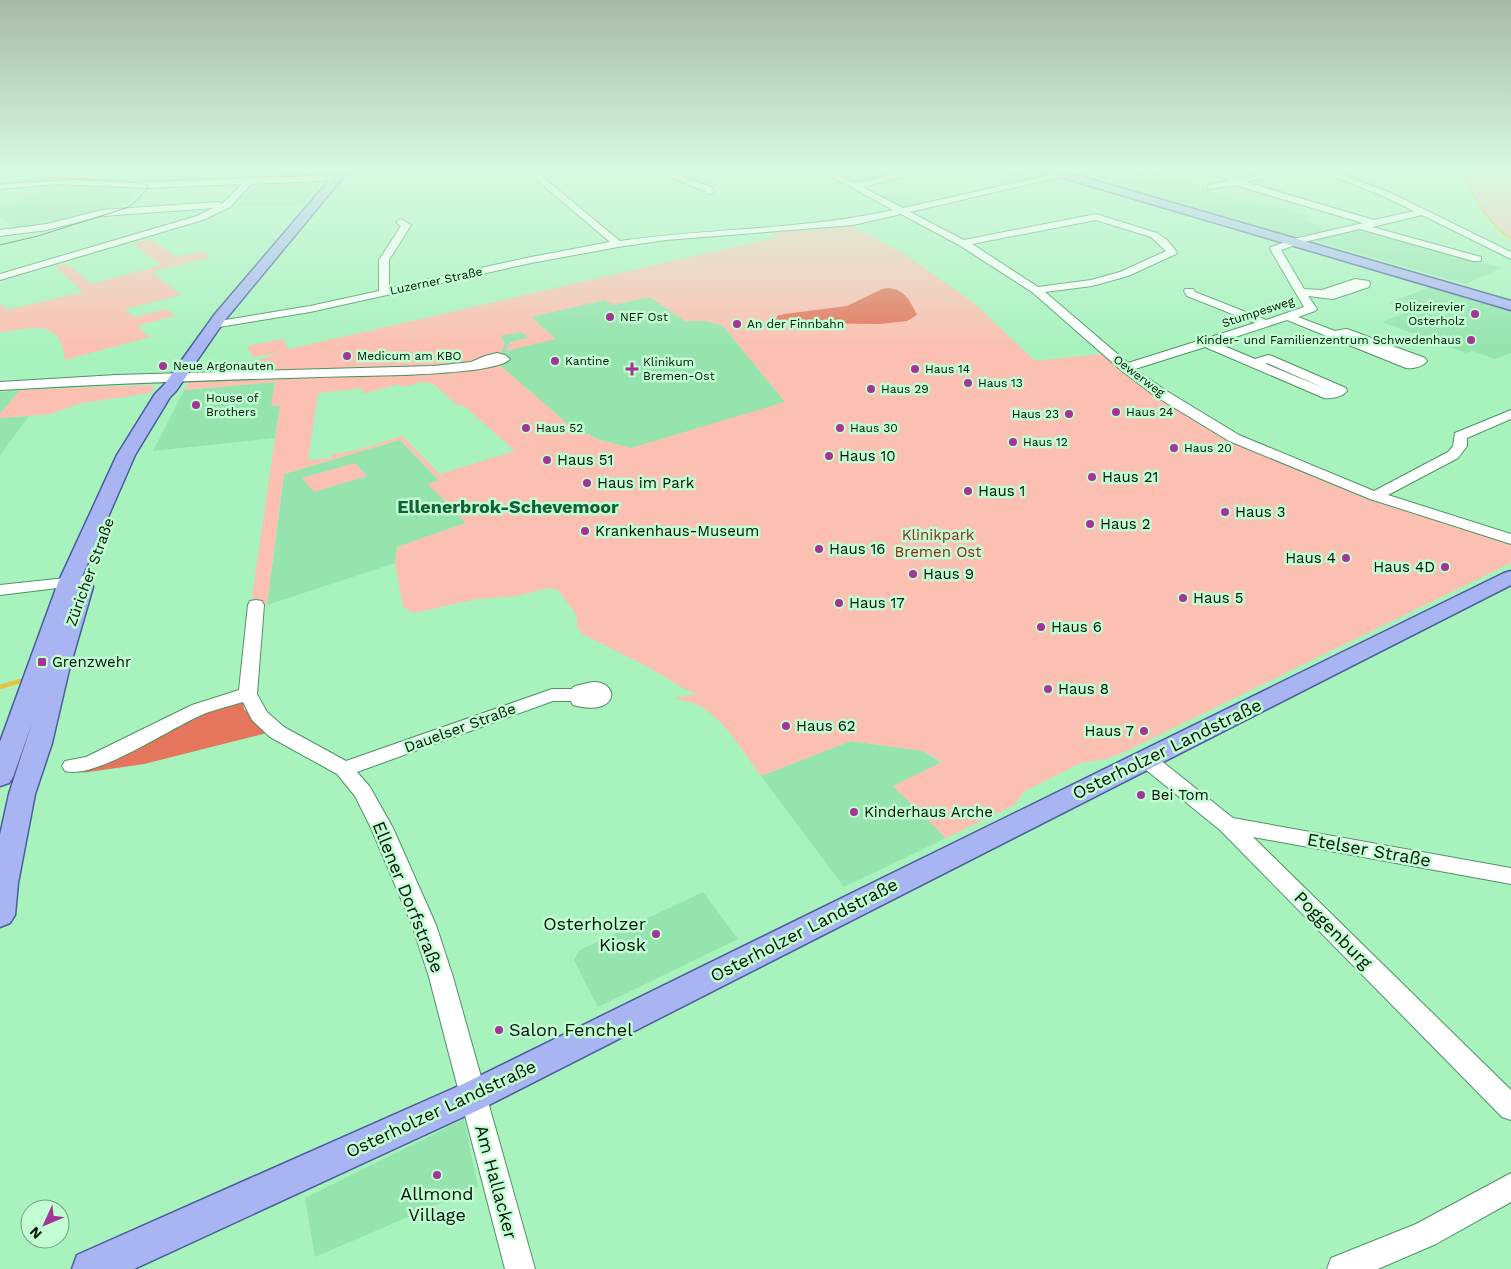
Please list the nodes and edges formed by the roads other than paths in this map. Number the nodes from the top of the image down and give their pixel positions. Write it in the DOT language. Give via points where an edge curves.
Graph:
graph roads {
  1 [pos="30,229"];
  2 [pos="160,229"];
  3 [pos="294,229"];
  4 [pos="403,229"];
  5 [pos="600,229"];
  6 [pos="764,229"];
  7 [pos="936,229"];
  8 [pos="1033,229"];
  9 [pos="1135,229"];
  10 [pos="1250,229"];
  11 [pos="1350,229"];
  12 [pos="1368,229"];
  13 [pos="1458,229"];
  14 [pos="0,233"];
  15 [pos="1294,242"];
  16 [pos="963,243"];
  17 [pos="618,244"];
  18 [pos="1511,256"];
  19 [pos="1477,259"];
  20 [pos="0,276"];
  21 [pos="1036,290"];
  22 [pos="1189,291"];
  23 [pos="384,292"];
  24 [pos="1302,292"];
  25 [pos="1323,292"];
  26 [pos="1511,306"];
  27 [pos="1288,317"];
  28 [pos="216,322"];
  29 [pos="1266,324"];
  30 [pos="1335,335"];
  31 [pos="1207,342"];
  32 [pos="1255,363"];
  33 [pos="475,365"];
  34 [pos="1126,368"];
  35 [pos="174,382"];
  36 [pos="0,386"];
  37 [pos="1511,414"];
  38 [pos="1375,496"];
  39 [pos="1511,539"];
  40 [pos="1511,577"];
  41 [pos="76,582"];
  42 [pos="0,590"];
  43 [pos="256,605"];
  44 [pos="54,651"];
  45 [pos="248,694"];
  46 [pos="578,695"];
  47 [pos="1147,760"];
  48 [pos="72,766"];
  49 [pos="344,769"];
  50 [pos="0,777"];
  51 [pos="22,794"];
  52 [pos="0,807"];
  53 [pos="1227,825"];
  54 [pos="6,834"];
  55 [pos="1511,876"];
  56 [pos="0,916"];
  57 [pos="473,1096"];
  58 [pos="1511,1108"];
  59 [pos="1511,1187"];
  60 [pos="91,1269"];
  61 [pos="520,1269"];
  62 [pos="1342,1269"];
  1 -- 14 [label="street"];
  2 -- 20 [label="street"];
  3 -- 28 [label="main road, Züricher Straße"];
  4 -- 23 [label="street" via="384,260"];
  5 -- 17 [label="street"];
  6 -- 17 [label="street, Luzerner Straße"];
  7 -- 16 [label="street, Oewerweg"];
  8 -- 16 [label="street"];
  9 -- 21 [label="street" via="1154,235 1172,252 1111,278"];
  10 -- 15 [label="main road"];
  11 -- 15 [label="street"];
  12 -- 19 [label="street"];
  13 -- 18 [label="street"];
  15 -- 24 [label="street, Stumpesweg" via="1275,249"];
  15 -- 26 [label="main road"];
  16 -- 21 [label="street, Oewerweg"];
  17 -- 23 [label="street, Luzerner Straße"];
  21 -- 34 [label="street, Oewerweg"];
  22 -- 29 [label="street"];
  23 -- 28 [label="street, Luzerner Straße" via="310,309"];
  24 -- 25 [label="street"];
  24 -- 27 [label="street, Stumpesweg" via="1311,309"];
  27 -- 29 [label="street, Stumpesweg"];
  27 -- 30 [label="street"];
  28 -- 35 [label="main road, Züricher Straße"];
  29 -- 31 [label="street, Stumpesweg"];
  30 -- 30 [label="street" via="1410,365 1421,361 1346,332"];
  31 -- 32 [label="street"];
  31 -- 34 [label="street, Stumpesweg"];
  32 -- 32 [label="street" via="1329,395 1341,391 1268,359"];
  33 -- 35 [label="street" via="433,370"];
  34 -- 38 [label="street, Oewerweg" via="1234,438"];
  35 -- 36 [label="street" via="116,379"];
  35 -- 41 [label="main road, Züricher Straße"];
  37 -- 38 [label="street" via="1460,436 1460,446 1453,454"];
  38 -- 39 [label="street, Oewerweg"];
  40 -- 47 [label="main road, Osterholzer Landstraße"];
  41 -- 42 [label="street"];
  41 -- 44 [label="main road, Züricher Straße"];
  43 -- 45 [label="street"];
  44 -- 50 [label="main road, Züricher Straße"];
  44 -- 51 [label="main road, Züricher Straße" via="40,743"];
  45 -- 48 [label="street" via="199,709 90,763"];
  45 -- 49 [label="street, Ellener Dorfstraße" via="259,716 277,732"];
  46 -- 49 [label="street, Dauelser Straße" via="552,696 518,706"];
  47 -- 53 [label="street, Poggenburg"];
  47 -- 57 [label="main road, Osterholzer Landstraße"];
  49 -- 57 [label="street, Ellener Dorfstraße" via="363,792 382,828 424,925"];
  51 -- 52 [label="main road"];
  51 -- 54 [label="main road, Züricher Straße"];
  53 -- 55 [label="street, Etelser Straße"];
  53 -- 58 [label="street, Poggenburg"];
  54 -- 56 [label="main road, Züricher Straße"];
  57 -- 60 [label="main road, Osterholzer Landstraße"];
  57 -- 61 [label="street, Am Hallacker"];
  59 -- 62 [label="street" via="1426,1234"];
}
